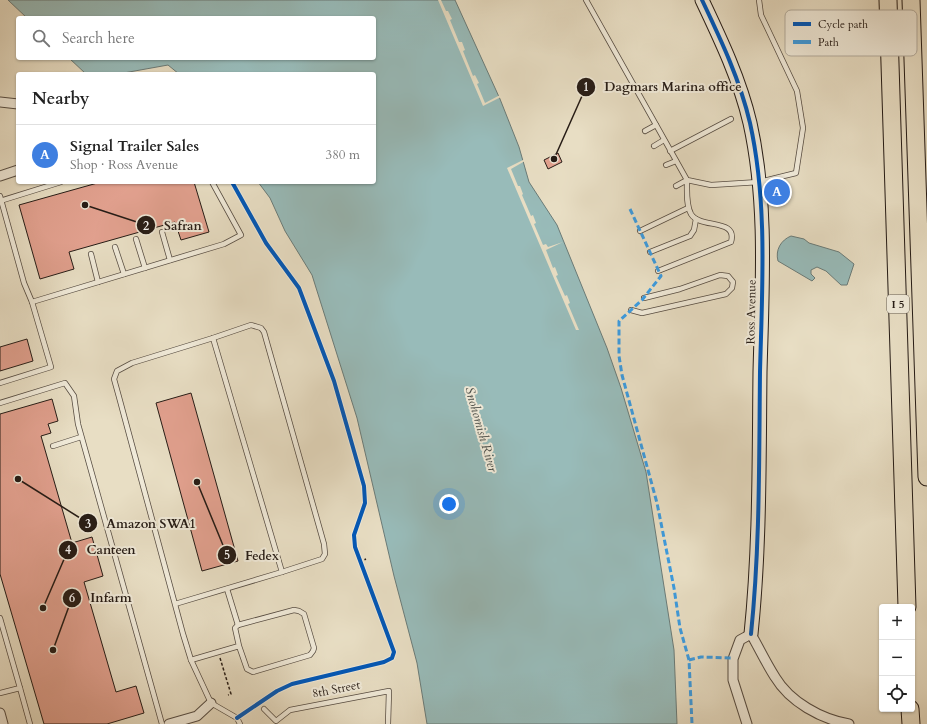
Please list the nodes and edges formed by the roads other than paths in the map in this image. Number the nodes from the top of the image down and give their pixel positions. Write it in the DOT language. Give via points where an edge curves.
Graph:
graph roads {
  1 [pos="586,0"];
  2 [pos="702,0"];
  3 [pos="759,0"];
  4 [pos="888,0"];
  5 [pos="911,0"];
  6 [pos="888,10"];
  7 [pos="911,10"];
  8 [pos="890,56"];
  9 [pos="913,56"];
  10 [pos="0,102"];
  11 [pos="16,104"];
  12 [pos="731,119"];
  13 [pos="656,125"];
  14 [pos="646,131"];
  15 [pos="664,140"];
  16 [pos="654,146"];
  17 [pos="670,151"];
  18 [pos="676,161"];
  19 [pos="666,165"];
  20 [pos="16,171"];
  21 [pos="0,176"];
  22 [pos="687,180"];
  23 [pos="759,182"];
  24 [pos="54,184"];
  25 [pos="213,184"];
  26 [pos="676,186"];
  27 [pos="0,199"];
  28 [pos="688,208"];
  29 [pos="696,218"];
  30 [pos="640,230"];
  31 [pos="162,232"];
  32 [pos="136,238"];
  33 [pos="115,247"];
  34 [pos="650,252"];
  35 [pos="91,254"];
  36 [pos="170,260"];
  37 [pos="145,268"];
  38 [pos="658,271"];
  39 [pos="124,274"];
  40 [pos="98,282"];
  41 [pos="644,298"];
  42 [pos="32,302"];
  43 [pos="631,310"];
  44 [pos="213,338"];
  45 [pos="0,383"];
  46 [pos="0,403"];
  47 [pos="81,437"];
  48 [pos="53,446"];
  49 [pos="927,477"];
  50 [pos="282,572"];
  51 [pos="227,589"];
  52 [pos="175,604"];
  53 [pos="907,604"];
  54 [pos="0,618"];
  55 [pos="238,625"];
  56 [pos="751,634"];
  57 [pos="239,646"];
  58 [pos="191,660"];
  59 [pos="20,688"];
  60 [pos="0,693"];
  61 [pos="210,703"];
  62 [pos="264,709"];
  63 [pos="910,712"];
  64 [pos="0,713"];
  65 [pos="276,723"];
  66 [pos="3,724"];
  67 [pos="30,724"];
  68 [pos="162,724"];
  69 [pos="169,724"];
  70 [pos="240,724"];
  71 [pos="388,724"];
  72 [pos="747,724"];
  73 [pos="849,724"];
  74 [pos="911,724"];
  1 -- 13 [label="lane"];
  2 -- 23 [label="street, Ross Avenue" via="733,69 750,123"];
  3 -- 23 [label="lane" via="761,15 796,91 803,128 796,173"];
  4 -- 6 [label="highway, I 5"];
  5 -- 7 [label="highway, I 5"];
  8 -- 53 [label="highway, I 5"];
  9 -- 49 [label="highway, I 5"];
  10 -- 11 [label="street"];
  12 -- 17 [label="lane"];
  13 -- 14 [label="lane"];
  13 -- 15 [label="lane"];
  15 -- 16 [label="lane"];
  15 -- 17 [label="lane"];
  17 -- 18 [label="lane"];
  18 -- 19 [label="lane"];
  18 -- 22 [label="lane"];
  20 -- 21 [label="street"];
  22 -- 23 [label="lane" via="711,185"];
  22 -- 26 [label="lane"];
  22 -- 28 [label="lane"];
  23 -- 56 [label="street, Ross Avenue" via="762,251 758,524 756,589"];
  24 -- 27 [label="lane"];
  25 -- 36 [label="lane" via="241,234 224,244"];
  27 -- 42 [label="lane" via="24,284"];
  28 -- 29 [label="lane"];
  28 -- 30 [label="lane"];
  29 -- 34 [label="lane" via="690,236"];
  29 -- 38 [label="lane" via="702,222 727,227 733,236 731,242"];
  31 -- 36 [label="lane"];
  32 -- 37 [label="lane"];
  33 -- 39 [label="lane"];
  35 -- 40 [label="lane"];
  36 -- 37 [label="lane"];
  37 -- 39 [label="lane"];
  39 -- 40 [label="lane"];
  40 -- 42 [label="lane"];
  41 -- 43 [label="lane" via="720,275 728,276 733,282 732,288 726,294 642,313"];
  42 -- 45 [label="lane" via="51,367"];
  44 -- 50 [label="lane"];
  44 -- 50 [label="lane" via="251,325 261,328 266,340 325,554 322,559"];
  44 -- 52 [label="lane" via="132,363 117,371 114,379"];
  46 -- 47 [label="lane" via="65,384 74,396"];
  47 -- 48 [label="lane"];
  47 -- 68 [label="lane"];
  50 -- 51 [label="lane"];
  51 -- 52 [label="lane"];
  51 -- 55 [label="lane"];
  52 -- 58 [label="lane"];
  54 -- 59 [label="lane"];
  55 -- 57 [label="lane" via="235,633"];
  55 -- 57 [label="lane" via="294,610 299,611 304,614 314,648 310,655 253,672 247,669"];
  56 -- 72 [label="street" via="740,640 733,659 733,680"];
  56 -- 73 [label="street" via="776,678 793,698 816,713"];
  57 -- 58 [label="lane"];
  58 -- 61 [label="lane"];
  59 -- 60 [label="lane"];
  59 -- 67 [label="lane"];
  61 -- 69 [label="street" via="198,716"];
  61 -- 70 [label="lane" via="237,718"];
  62 -- 65 [label="lane, 8th Street"];
  63 -- 74 [label="highway"];
  64 -- 66 [label="street"];
  65 -- 71 [label="lane, 8th Street" via="290,710 390,692"];
}
